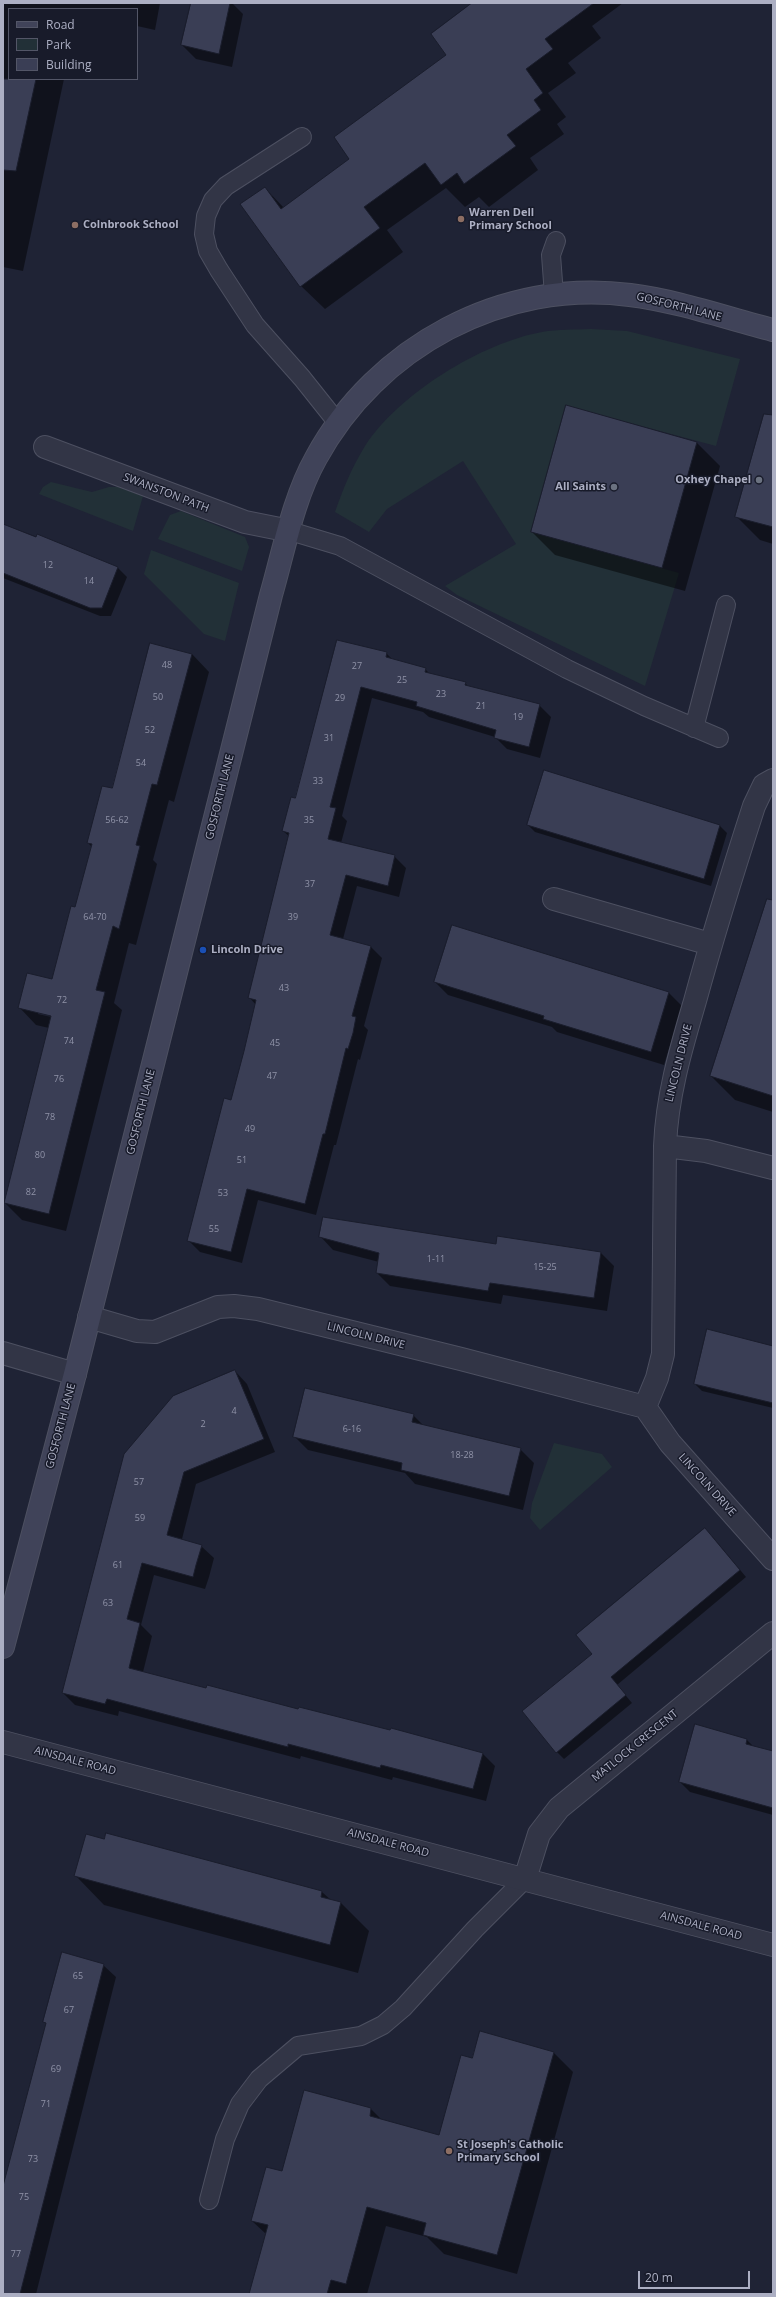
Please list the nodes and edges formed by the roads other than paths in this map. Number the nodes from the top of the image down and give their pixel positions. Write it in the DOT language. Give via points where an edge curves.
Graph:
graph roads {
  1 [pos="302,137"];
  2 [pos="556,241"];
  3 [pos="554,295"];
  4 [pos="773,330"];
  5 [pos="337,422"];
  6 [pos="45,447"];
  7 [pos="290,531"];
  8 [pos="726,605"];
  9 [pos="694,728"];
  10 [pos="718,738"];
  11 [pos="773,780"];
  12 [pos="554,899"];
  13 [pos="710,944"];
  14 [pos="665,1146"];
  15 [pos="773,1168"];
  16 [pos="88,1317"];
  17 [pos="3,1353"];
  18 [pos="75,1374"];
  19 [pos="646,1407"];
  20 [pos="773,1559"];
  21 [pos="773,1633"];
  22 [pos="3,1647"];
  23 [pos="3,1742"];
  24 [pos="525,1879"];
  25 [pos="773,1944"];
  26 [pos="209,2200"];
  1 -- 5 [label="lane" via="226,186 208,211 204,234 208,251 255,325"];
  2 -- 3 [label="lane" via="551,255"];
  3 -- 4 [label="street, GOSFORTH LANE" via="629,295"];
  3 -- 5 [label="street, GOSFORTH LANE" via="489,309 460,321 398,360 368,386"];
  5 -- 7 [label="street, GOSFORTH LANE" via="315,458 302,488"];
  6 -- 7 [label="street, SWANSTON PATH" via="245,522"];
  7 -- 9 [label="lane" via="340,546 568,669"];
  7 -- 16 [label="street, GOSFORTH LANE" via="269,602"];
  8 -- 9 [label="lane"];
  9 -- 10 [label="lane"];
  11 -- 13 [label="street, LINCOLN DRIVE" via="764,785 754,806"];
  12 -- 13 [label="street"];
  13 -- 14 [label="street, LINCOLN DRIVE" via="672,1082 666,1113"];
  14 -- 15 [label="street" via="706,1151"];
  14 -- 19 [label="street, LINCOLN DRIVE" via="663,1354"];
  16 -- 18 [label="street, GOSFORTH LANE"];
  16 -- 19 [label="street, LINCOLN DRIVE" via="147,1333 164,1330 218,1307 258,1309 461,1358"];
  17 -- 18 [label="street"];
  18 -- 22 [label="street, GOSFORTH LANE"];
  19 -- 20 [label="street, LINCOLN DRIVE" via="670,1443"];
  21 -- 24 [label="street, MATLOCK CRESCENT" via="559,1808 538,1834"];
  23 -- 24 [label="street, AINSDALE ROAD"];
  24 -- 25 [label="street, AINSDALE ROAD"];
  24 -- 26 [label="lane" via="403,2008 383,2025 361,2036 298,2046 259,2079 240,2104 225,2139"];
}
